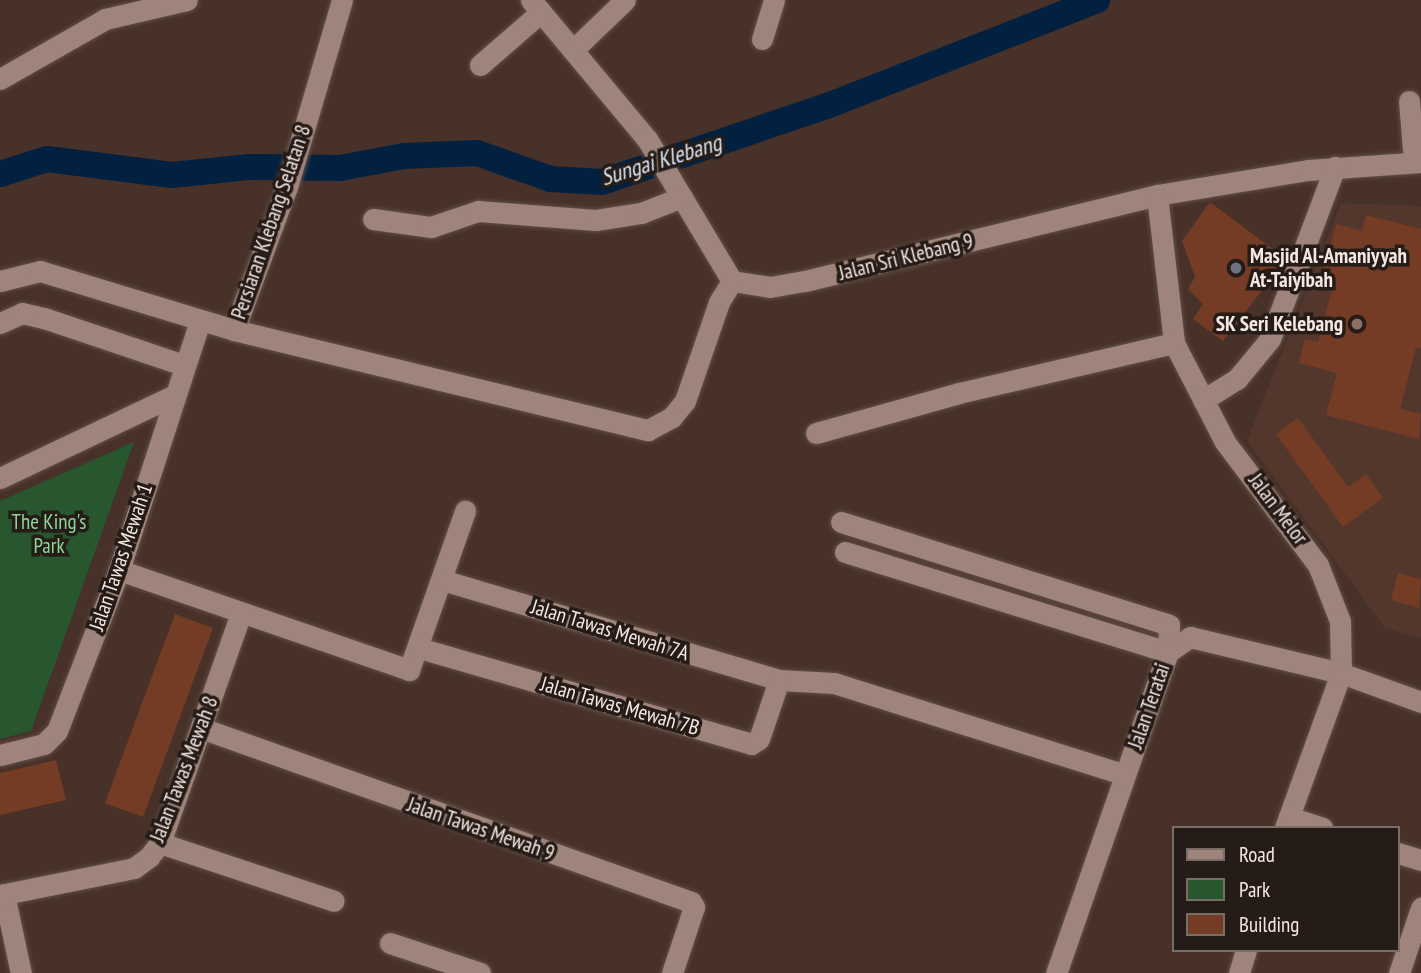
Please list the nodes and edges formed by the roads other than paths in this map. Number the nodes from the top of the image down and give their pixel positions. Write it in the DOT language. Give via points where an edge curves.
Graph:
graph roads {
  1 [pos="187,0"];
  2 [pos="342,0"];
  3 [pos="625,0"];
  4 [pos="774,0"];
  5 [pos="536,6"];
  6 [pos="762,39"];
  7 [pos="573,50"];
  8 [pos="480,65"];
  9 [pos="0,79"];
  10 [pos="1409,102"];
  11 [pos="1417,162"];
  12 [pos="1335,167"];
  13 [pos="678,188"];
  14 [pos="1157,195"];
  15 [pos="373,219"];
  16 [pos="0,281"];
  17 [pos="732,281"];
  18 [pos="200,321"];
  19 [pos="0,323"];
  20 [pos="234,330"];
  21 [pos="1174,343"];
  22 [pos="184,365"];
  23 [pos="173,396"];
  24 [pos="1203,400"];
  25 [pos="816,433"];
  26 [pos="0,478"];
  27 [pos="465,511"];
  28 [pos="841,522"];
  29 [pos="845,552"];
  30 [pos="119,569"];
  31 [pos="442,580"];
  32 [pos="241,613"];
  33 [pos="419,648"];
  34 [pos="1168,652"];
  35 [pos="1341,673"];
  36 [pos="779,680"];
  37 [pos="1421,702"];
  38 [pos="201,728"];
  39 [pos="0,755"];
  40 [pos="1125,775"];
  41 [pos="1287,822"];
  42 [pos="1310,826"];
  43 [pos="160,843"];
  44 [pos="1400,854"];
  45 [pos="1421,860"];
  46 [pos="2,894"];
  47 [pos="334,901"];
  48 [pos="1421,908"];
  49 [pos="390,943"];
  50 [pos="1245,952"];
  51 [pos="21,973"];
  52 [pos="480,973"];
  53 [pos="672,973"];
  54 [pos="1056,973"];
  55 [pos="1239,973"];
  56 [pos="1399,973"];
  1 -- 9 [label="street" via="105,19"];
  2 -- 20 [label="street, Persiaran Klebang Selatan 8" via="287,187"];
  3 -- 7 [label="street"];
  4 -- 6 [label="street"];
  5 -- 7 [label="street"];
  5 -- 8 [label="street"];
  7 -- 13 [label="street" via="647,139"];
  10 -- 11 [label="street"];
  11 -- 12 [label="street, Jalan Sri Klebang 9"];
  12 -- 14 [label="street, Jalan Sri Klebang 9"];
  12 -- 24 [label="street" via="1270,339 1237,379"];
  13 -- 15 [label="street" via="641,213 596,220 478,211 431,227"];
  13 -- 17 [label="street"];
  14 -- 17 [label="street, Jalan Sri Klebang 9" via="805,281 770,287"];
  14 -- 21 [label="street, Jalan Melor"];
  16 -- 18 [label="street, Persiaran Klebang Selatan 8" via="40,271"];
  17 -- 20 [label="street" via="719,302 685,401 672,417 649,430"];
  18 -- 20 [label="street, Persiaran Klebang Selatan 8"];
  18 -- 22 [label="street, Jalan Tawas Mewah 1"];
  19 -- 22 [label="street" via="22,313 44,318"];
  21 -- 24 [label="street, Jalan Melor"];
  21 -- 25 [label="street" via="959,393"];
  22 -- 23 [label="street, Jalan Tawas Mewah 1"];
  23 -- 26 [label="street"];
  23 -- 30 [label="street, Jalan Tawas Mewah 1"];
  24 -- 35 [label="street, Jalan Melor" via="1225,442 1300,536 1323,575 1340,621"];
  27 -- 31 [label="street"];
  28 -- 34 [label="street" via="1169,625"];
  29 -- 34 [label="street"];
  30 -- 32 [label="street"];
  30 -- 39 [label="street, Jalan Tawas Mewah 1" via="57,731 44,744"];
  31 -- 33 [label="street"];
  31 -- 36 [label="street, Jalan Tawas Mewah 7A"];
  32 -- 33 [label="street" via="410,670"];
  32 -- 38 [label="street, Jalan Tawas Mewah 8"];
  33 -- 36 [label="street, Jalan Tawas Mewah 7B" via="751,744 759,739"];
  34 -- 35 [label="street, Jalan Teratai" via="1190,637"];
  34 -- 40 [label="street, Jalan Teratai"];
  35 -- 37 [label="street, Jalan Teratai"];
  35 -- 41 [label="street, Jalan Melor"];
  36 -- 40 [label="street, Jalan Tawas Mewah 7A" via="834,683"];
  38 -- 43 [label="street, Jalan Tawas Mewah 8"];
  38 -- 53 [label="street, Jalan Tawas Mewah 9" via="691,902 694,907"];
  40 -- 54 [label="street, Jalan Teratai"];
  41 -- 42 [label="street"];
  43 -- 46 [label="street, Jalan Tawas Mewah 8" via="134,868"];
  43 -- 47 [label="street"];
  44 -- 45 [label="street"];
  46 -- 51 [label="street"];
  48 -- 56 [label="street"];
  49 -- 52 [label="street"];
  50 -- 55 [label="street"];
}
